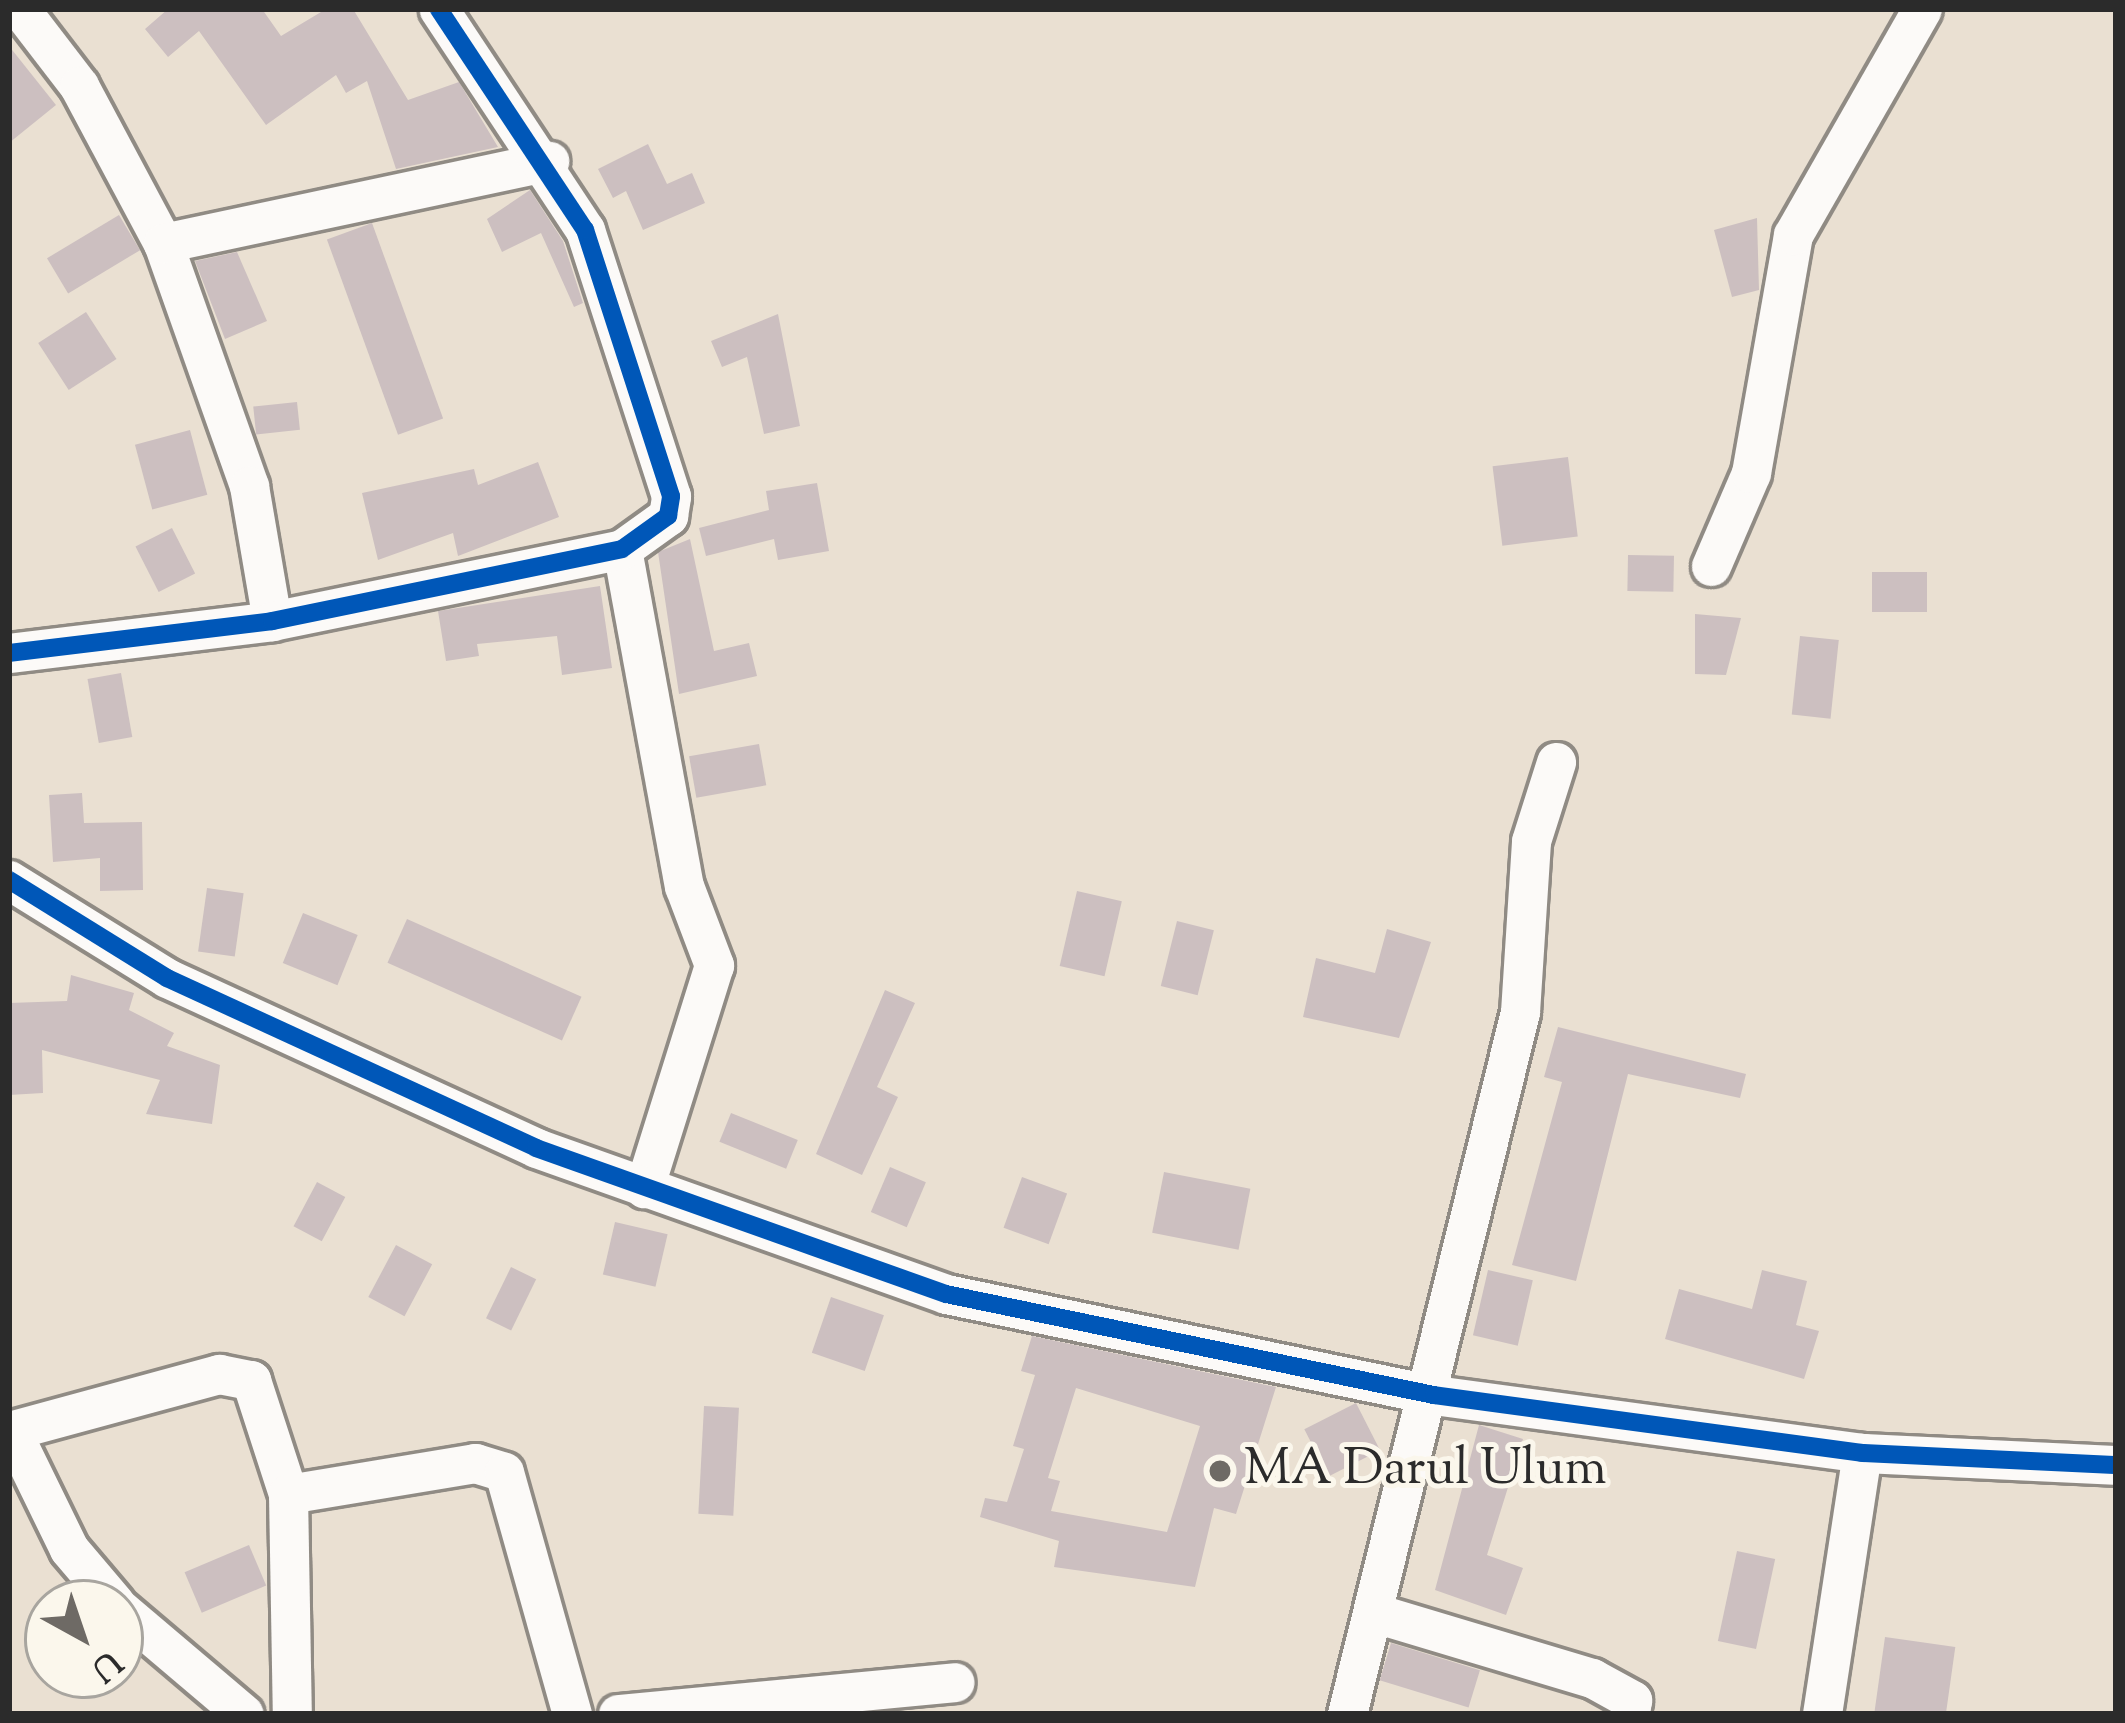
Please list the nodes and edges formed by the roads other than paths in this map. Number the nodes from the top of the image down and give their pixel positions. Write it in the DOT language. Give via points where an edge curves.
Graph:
graph roads {
  1 [pos="20,9"];
  2 [pos="439,9"];
  3 [pos="1922,9"];
  4 [pos="549,161"];
  5 [pos="163,243"];
  6 [pos="622,549"];
  7 [pos="1712,566"];
  8 [pos="272,621"];
  9 [pos="9,653"];
  10 [pos="1556,762"];
  11 [pos="9,880"];
  12 [pos="644,1188"];
  13 [pos="1434,1395"];
  14 [pos="10,1431"];
  15 [pos="1862,1453"];
  16 [pos="2116,1465"];
  17 [pos="287,1494"];
  18 [pos="94,1579"];
  19 [pos="1375,1613"];
  20 [pos="144,1629"];
  21 [pos="954,1682"];
  22 [pos="244,1714"];
  23 [pos="292,1714"];
  24 [pos="572,1714"];
  25 [pos="618,1714"];
  26 [pos="1347,1714"];
  27 [pos="1630,1714"];
  28 [pos="1822,1714"];
  1 -- 5 [label="street" via="79,86"];
  2 -- 4 [label="street"];
  3 -- 7 [label="street" via="1793,235 1751,472"];
  4 -- 5 [label="street"];
  4 -- 6 [label="street" via="585,230 671,496 659,526"];
  5 -- 8 [label="street" via="249,486"];
  6 -- 8 [label="street"];
  6 -- 12 [label="street" via="685,886 714,965"];
  8 -- 9 [label="street"];
  10 -- 13 [label="street" via="1531,842 1520,1012"];
  11 -- 12 [label="street" via="167,979"];
  12 -- 13 [label="street" via="946,1294"];
  13 -- 15 [label="street"];
  13 -- 19 [label="street"];
  14 -- 17 [label="street" via="236,1373 266,1401"];
  14 -- 18 [label="street" via="69,1549"];
  15 -- 16 [label="street"];
  15 -- 28 [label="street"];
  17 -- 23 [label="street"];
  17 -- 24 [label="street" via="476,1463 504,1472"];
  19 -- 26 [label="street"];
  19 -- 27 [label="street" via="1592,1678 1631,1700"];
  20 -- 22 [label="street"];
  21 -- 25 [label="street"];
}
